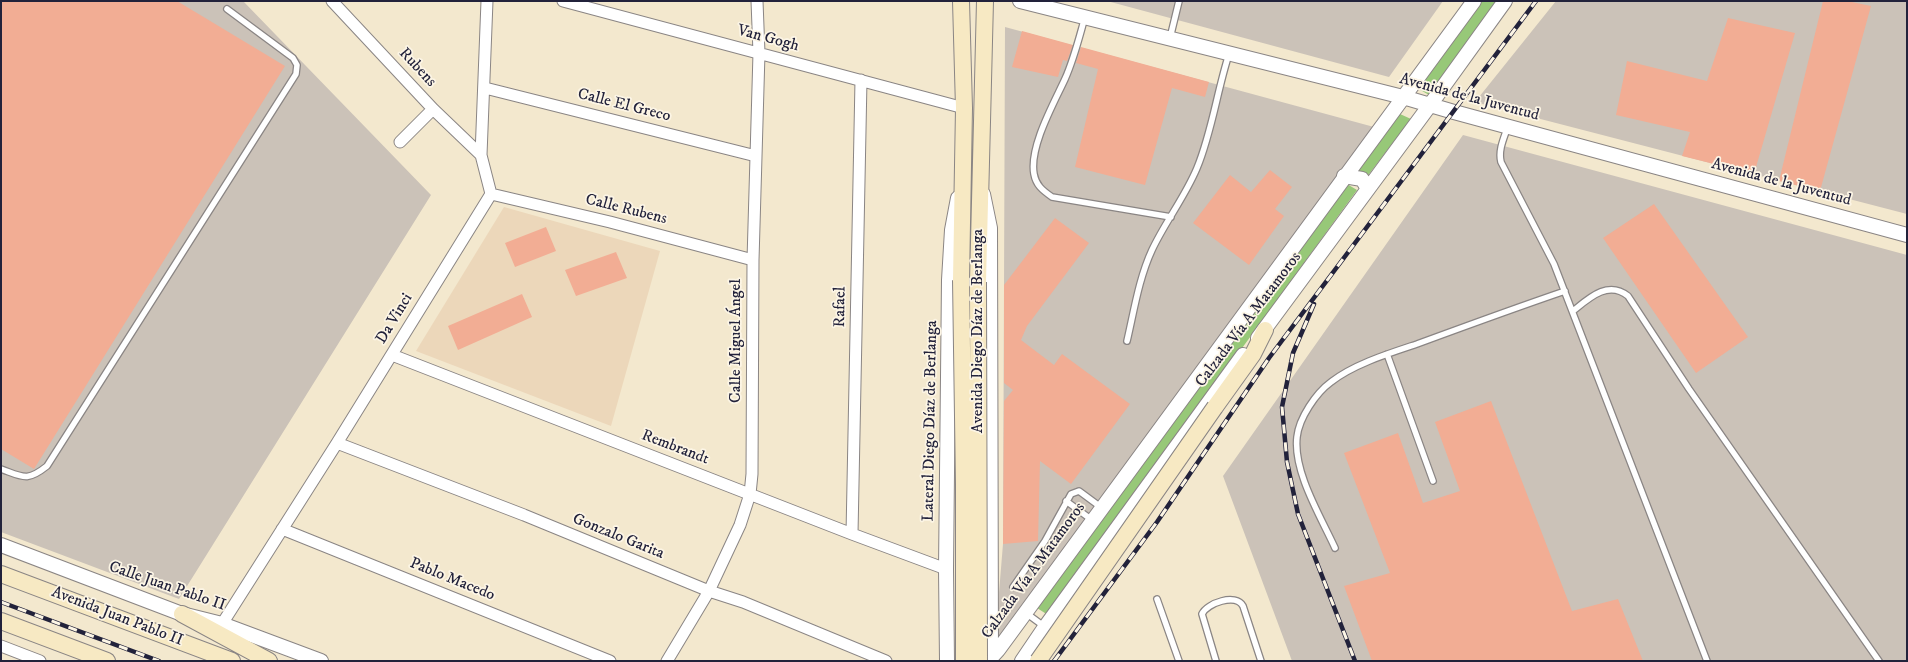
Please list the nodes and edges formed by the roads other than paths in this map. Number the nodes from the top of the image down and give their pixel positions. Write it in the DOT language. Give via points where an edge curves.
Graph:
graph roads {
  1 [pos="332,1"];
  2 [pos="487,1"];
  3 [pos="564,1"];
  4 [pos="757,1"];
  5 [pos="961,1"];
  6 [pos="985,1"];
  7 [pos="1020,1"];
  8 [pos="1179,1"];
  9 [pos="1474,1"];
  10 [pos="1505,1"];
  11 [pos="227,8"];
  12 [pos="1086,17"];
  13 [pos="1170,38"];
  14 [pos="759,53"];
  15 [pos="1229,53"];
  16 [pos="861,80"];
  17 [pos="485,88"];
  18 [pos="1404,97"];
  19 [pos="1430,105"];
  20 [pos="964,108"];
  21 [pos="433,109"];
  22 [pos="1508,126"];
  23 [pos="400,142"];
  24 [pos="481,155"];
  25 [pos="756,156"];
  26 [pos="1344,176"];
  27 [pos="963,183"];
  28 [pos="981,187"];
  29 [pos="1368,189"];
  30 [pos="491,194"];
  31 [pos="1171,217"];
  32 [pos="1907,235"];
  33 [pos="753,260"];
  34 [pos="1565,291"];
  35 [pos="1573,311"];
  36 [pos="1265,330"];
  37 [pos="1127,341"];
  38 [pos="1387,354"];
  39 [pos="392,355"];
  40 [pos="337,443"];
  41 [pos="1,469"];
  42 [pos="1433,481"];
  43 [pos="750,494"];
  44 [pos="1066,501"];
  45 [pos="1102,508"];
  46 [pos="1092,520"];
  47 [pos="282,529"];
  48 [pos="852,534"];
  49 [pos="1,545"];
  50 [pos="1335,548"];
  51 [pos="951,571"];
  52 [pos="1,574"];
  53 [pos="1013,587"];
  54 [pos="709,591"];
  55 [pos="1157,599"];
  56 [pos="1026,613"];
  57 [pos="182,614"];
  58 [pos="967,614"];
  59 [pos="991,618"];
  60 [pos="1,621"];
  61 [pos="948,622"];
  62 [pos="222,624"];
  63 [pos="1045,627"];
  64 [pos="1,646"];
  65 [pos="987,660"];
  66 [pos="40,661"];
  67 [pos="107,661"];
  68 [pos="232,661"];
  69 [pos="268,661"];
  70 [pos="321,661"];
  71 [pos="610,661"];
  72 [pos="667,661"];
  73 [pos="886,661"];
  74 [pos="947,661"];
  75 [pos="964,661"];
  76 [pos="1022,661"];
  77 [pos="1038,661"];
  78 [pos="1044,661"];
  79 [pos="1179,661"];
  80 [pos="1216,661"];
  81 [pos="1261,661"];
  82 [pos="1707,661"];
  83 [pos="1879,661"];
  1 -- 21 [label="street, Rubens"];
  2 -- 17 [label="street"];
  3 -- 14 [label="street, Van Gogh"];
  4 -- 14 [label="street, Calle Miguel Ángel"];
  5 -- 20 [label="main road, Avenida Diego Díaz de Berlanga"];
  6 -- 28 [label="main road, Avenida Diego Díaz de Berlanga"];
  7 -- 12 [label="street, Avenida de la Juventud"];
  8 -- 13 [label="lane"];
  9 -- 18 [label="street, Calzada Vía A Matamoros"];
  10 -- 19 [label="street, Calzada Vía A Matamoros"];
  11 -- 41 [label="lane" via="293,58 296,74 48,466 36,476 24,478"];
  12 -- 13 [label="street, Avenida de la Juventud"];
  12 -- 31 [label="lane" via="1072,61 1051,105 1034,157 1035,181 1041,190 1052,197"];
  13 -- 15 [label="street, Avenida de la Juventud"];
  14 -- 16 [label="street, Van Gogh"];
  14 -- 25 [label="street, Calle Miguel Ángel"];
  15 -- 18 [label="street, Avenida de la Juventud"];
  15 -- 31 [label="lane" via="1205,146 1188,189"];
  16 -- 20 [label="street, Van Gogh"];
  16 -- 48 [label="street, Rafael"];
  17 -- 24 [label="street"];
  17 -- 25 [label="street, Calle El Greco"];
  18 -- 19 [label="street, Avenida de la Juventud"];
  18 -- 26 [label="street, Calzada Vía A Matamoros"];
  19 -- 22 [label="street, Avenida de la Juventud"];
  19 -- 29 [label="street, Calzada Vía A Matamoros"];
  20 -- 27 [label="main road, Avenida Diego Díaz de Berlanga"];
  21 -- 23 [label="street"];
  21 -- 24 [label="street, Rubens"];
  22 -- 32 [label="street, Avenida de la Juventud"];
  22 -- 34 [label="lane" via="1500,148 1501,162 1551,258"];
  24 -- 30 [label="street"];
  25 -- 33 [label="street, Calle Miguel Ángel"];
  26 -- 29 [label="street" via="1362,179"];
  26 -- 45 [label="street, Calzada Vía A Matamoros"];
  27 -- 51 [label="street, Lateral Diego Díaz de Berlanga" via="954,213 949,280"];
  27 -- 75 [label="main road, Avenida Diego Díaz de Berlanga, bridge" via="961,280"];
  28 -- 59 [label="street" via="990,228"];
  28 -- 65 [label="main road, Avenida Diego Díaz de Berlanga, bridge" via="978,282"];
  29 -- 36 [label="street, Calzada Vía A Matamoros"];
  30 -- 33 [label="street, Calle Rubens"];
  30 -- 39 [label="street, Da Vinci"];
  31 -- 37 [label="lane" via="1145,266"];
  33 -- 43 [label="street, Calle Miguel Ángel"];
  34 -- 35 [label="lane"];
  34 -- 38 [label="lane"];
  35 -- 82 [label="lane"];
  35 -- 83 [label="lane" via="1605,290 1616,289 1628,296 1689,389"];
  36 -- 63 [label="street, Calzada Vía A Matamoros" via="1223,381"];
  36 -- 77 [label="main road, bridge" via="1253,354"];
  38 -- 42 [label="lane"];
  38 -- 50 [label="lane" via="1331,382 1315,399 1301,423 1297,438 1301,467 1309,492"];
  39 -- 40 [label="street, Da Vinci"];
  39 -- 43 [label="street, Rembrandt"];
  40 -- 47 [label="street, Da Vinci"];
  40 -- 54 [label="street, Gonzalo Garita" via="524,515"];
  43 -- 48 [label="street, Rembrandt"];
  43 -- 54 [label="street, Calle Miguel Ángel" via="740,525"];
  44 -- 45 [label="lane" via="1073,492 1079,491"];
  44 -- 46 [label="lane"];
  44 -- 53 [label="lane" via="1048,536"];
  45 -- 46 [label="street, Calzada Vía A Matamoros"];
  46 -- 56 [label="street, Calzada Vía A Matamoros"];
  47 -- 62 [label="street, Da Vinci"];
  47 -- 71 [label="street, Pablo Macedo"];
  48 -- 51 [label="street, Rembrandt"];
  49 -- 57 [label="street, Calle Juan Pablo II"];
  51 -- 58 [label="lane" via="965,578"];
  51 -- 61 [label="street, Lateral Diego Díaz de Berlanga"];
  52 -- 68 [label="main road, Avenida Juan Pablo II"];
  54 -- 72 [label="street, Calle Miguel Ángel"];
  54 -- 73 [label="street, Gonzalo Garita" via="744,602"];
  55 -- 79 [label="lane"];
  56 -- 63 [label="lane"];
  56 -- 65 [label="street, Calzada Vía A Matamoros"];
  57 -- 62 [label="street, Calle Juan Pablo II"];
  57 -- 69 [label="main road"];
  59 -- 61 [label="street" via="980,627 966,631"];
  59 -- 65 [label="street"];
  60 -- 67 [label="main road"];
  61 -- 74 [label="street, Lateral Diego Díaz de Berlanga"];
  62 -- 70 [label="street, Calle Juan Pablo II"];
  63 -- 76 [label="street, Calzada Vía A Matamoros"];
  63 -- 78 [label="lane" via="1047,643"];
  64 -- 66 [label="street"];
  80 -- 81 [label="lane" via="1202,614 1208,606 1232,599 1243,606"];
}
